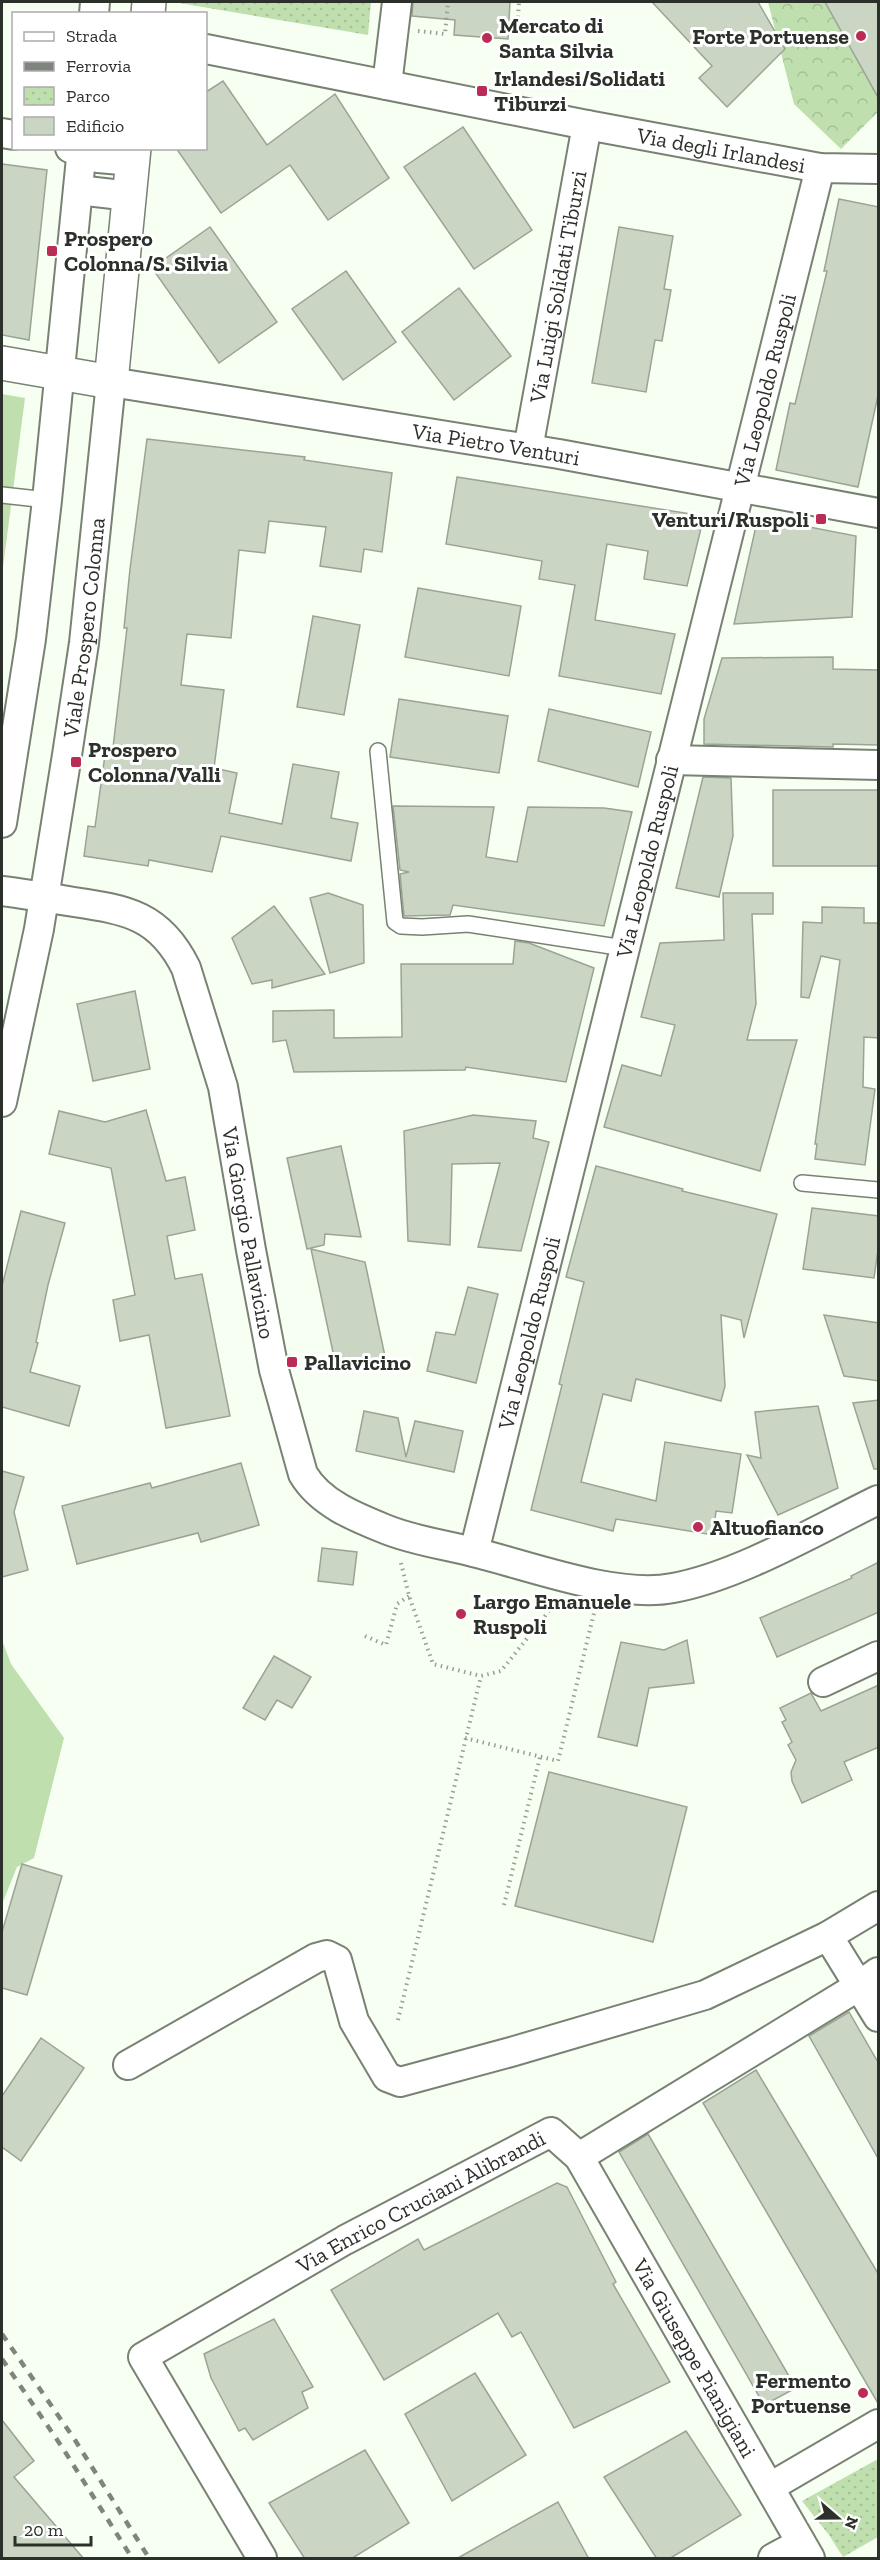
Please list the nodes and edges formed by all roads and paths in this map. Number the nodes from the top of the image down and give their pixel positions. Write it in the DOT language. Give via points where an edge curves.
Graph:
graph roads {
  1 [pos="448,2"];
  2 [pos="519,2"];
  3 [pos="395,15"];
  4 [pos="517,29"];
  5 [pos="207,49"];
  6 [pos="387,85"];
  7 [pos="587,125"];
  8 [pos="78,150"];
  9 [pos="80,150"];
  10 [pos="134,155"];
  11 [pos="820,168"];
  12 [pos="879,169"];
  13 [pos="78,190"];
  14 [pos="130,196"];
  15 [pos="2,363"];
  16 [pos="59,374"];
  17 [pos="111,382"];
  18 [pos="528,449"];
  19 [pos="739,487"];
  20 [pos="2,495"];
  21 [pos="47,500"];
  22 [pos="879,513"];
  23 [pos="378,751"];
  24 [pos="671,760"];
  25 [pos="879,765"];
  26 [pos="2,823"];
  27 [pos="2,891"];
  28 [pos="44,896"];
  29 [pos="624,948"];
  30 [pos="2,1102"];
  31 [pos="802,1183"];
  32 [pos="879,1190"];
  33 [pos="879,1500"];
  34 [pos="474,1552"];
  35 [pos="399,1557"];
  36 [pos="575,1578"];
  37 [pos="409,1596"];
  38 [pos="587,1606"];
  39 [pos="365,1636"];
  40 [pos="879,1656"];
  41 [pos="481,1676"];
  42 [pos="823,1682"];
  43 [pos="465,1738"];
  44 [pos="540,1757"];
  45 [pos="504,1905"];
  46 [pos="879,1906"];
  47 [pos="828,1936"];
  48 [pos="869,1979"];
  49 [pos="879,2017"];
  50 [pos="398,2020"];
  51 [pos="128,2065"];
  52 [pos="579,2157"];
  53 [pos="879,2424"];
  54 [pos="770,2487"];
  55 [pos="805,2551"];
  56 [pos="261,2559"];
  57 [pos="773,2559"];
  1 -- 3 [label="path" via="445,34"];
  2 -- 4 [label="path"];
  3 -- 6 [label="street"];
  5 -- 6 [label="street, Via degli Irlandesi"];
  6 -- 7 [label="street, Via degli Irlandesi"];
  7 -- 11 [label="street, Via degli Irlandesi"];
  7 -- 18 [label="street, Via Luigi Solidati Tiburzi"];
  8 -- 13 [label="street"];
  9 -- 10 [label="street" via="98,158"];
  10 -- 14 [label="street, Viale Prospero Colonna"];
  11 -- 12 [label="street, Via degli Irlandesi"];
  11 -- 19 [label="street, Via Leopoldo Ruspoli"];
  13 -- 14 [label="street"];
  13 -- 16 [label="street"];
  14 -- 17 [label="street, Viale Prospero Colonna"];
  15 -- 16 [label="street"];
  16 -- 17 [label="street"];
  16 -- 21 [label="street"];
  17 -- 18 [label="street, Via Pietro Venturi"];
  17 -- 28 [label="street, Viale Prospero Colonna" via="84,643"];
  18 -- 19 [label="street, Via Pietro Venturi"];
  19 -- 22 [label="street, Via Pietro Venturi"];
  19 -- 24 [label="street, Via Leopoldo Ruspoli"];
  20 -- 21 [label="lane"];
  21 -- 26 [label="street" via="31,639"];
  23 -- 29 [label="lane" via="398,925 468,924"];
  24 -- 25 [label="street"];
  24 -- 29 [label="street, Via Leopoldo Ruspoli"];
  27 -- 28 [label="street, Via Giorgio Pallavicino"];
  28 -- 30 [label="street, Viale Prospero Colonna"];
  28 -- 34 [label="street, Via Giorgio Pallavicino" via="121,909 147,920 167,936 186,968 223,1087 274,1371 303,1474 311,1488 387,1530"];
  29 -- 34 [label="street, Via Leopoldo Ruspoli"];
  31 -- 32 [label="lane"];
  33 -- 36 [label="street, Via Giorgio Pallavicino" via="749,1562 674,1588 645,1591"];
  34 -- 36 [label="street, Via Giorgio Pallavicino"];
  35 -- 37 [label="path"];
  36 -- 41 [label="path" via="501,1671"];
  37 -- 39 [label="path" via="397,1604 386,1645"];
  37 -- 41 [label="path" via="433,1664"];
  38 -- 44 [label="path" via="595,1608 558,1761"];
  40 -- 42 [label="street"];
  41 -- 43 [label="path"];
  43 -- 44 [label="path"];
  43 -- 50 [label="path"];
  44 -- 45 [label="path"];
  46 -- 47 [label="street"];
  47 -- 48 [label="street"];
  47 -- 51 [label="street" via="705,1995 400,2082 387,2077 354,2021 338,1960 327,1954"];
  48 -- 49 [label="street"];
  48 -- 52 [label="street, Via Enrico Cruciani Alibrandi"];
  52 -- 54 [label="street, Via Giuseppe Pianigiani"];
  52 -- 56 [label="street, Via Enrico Cruciani Alibrandi" via="551,2132 345,2240 143,2357"];
  53 -- 54 [label="street"];
  54 -- 55 [label="street, Via Giuseppe Pianigiani"];
  55 -- 57 [label="street"];
}
